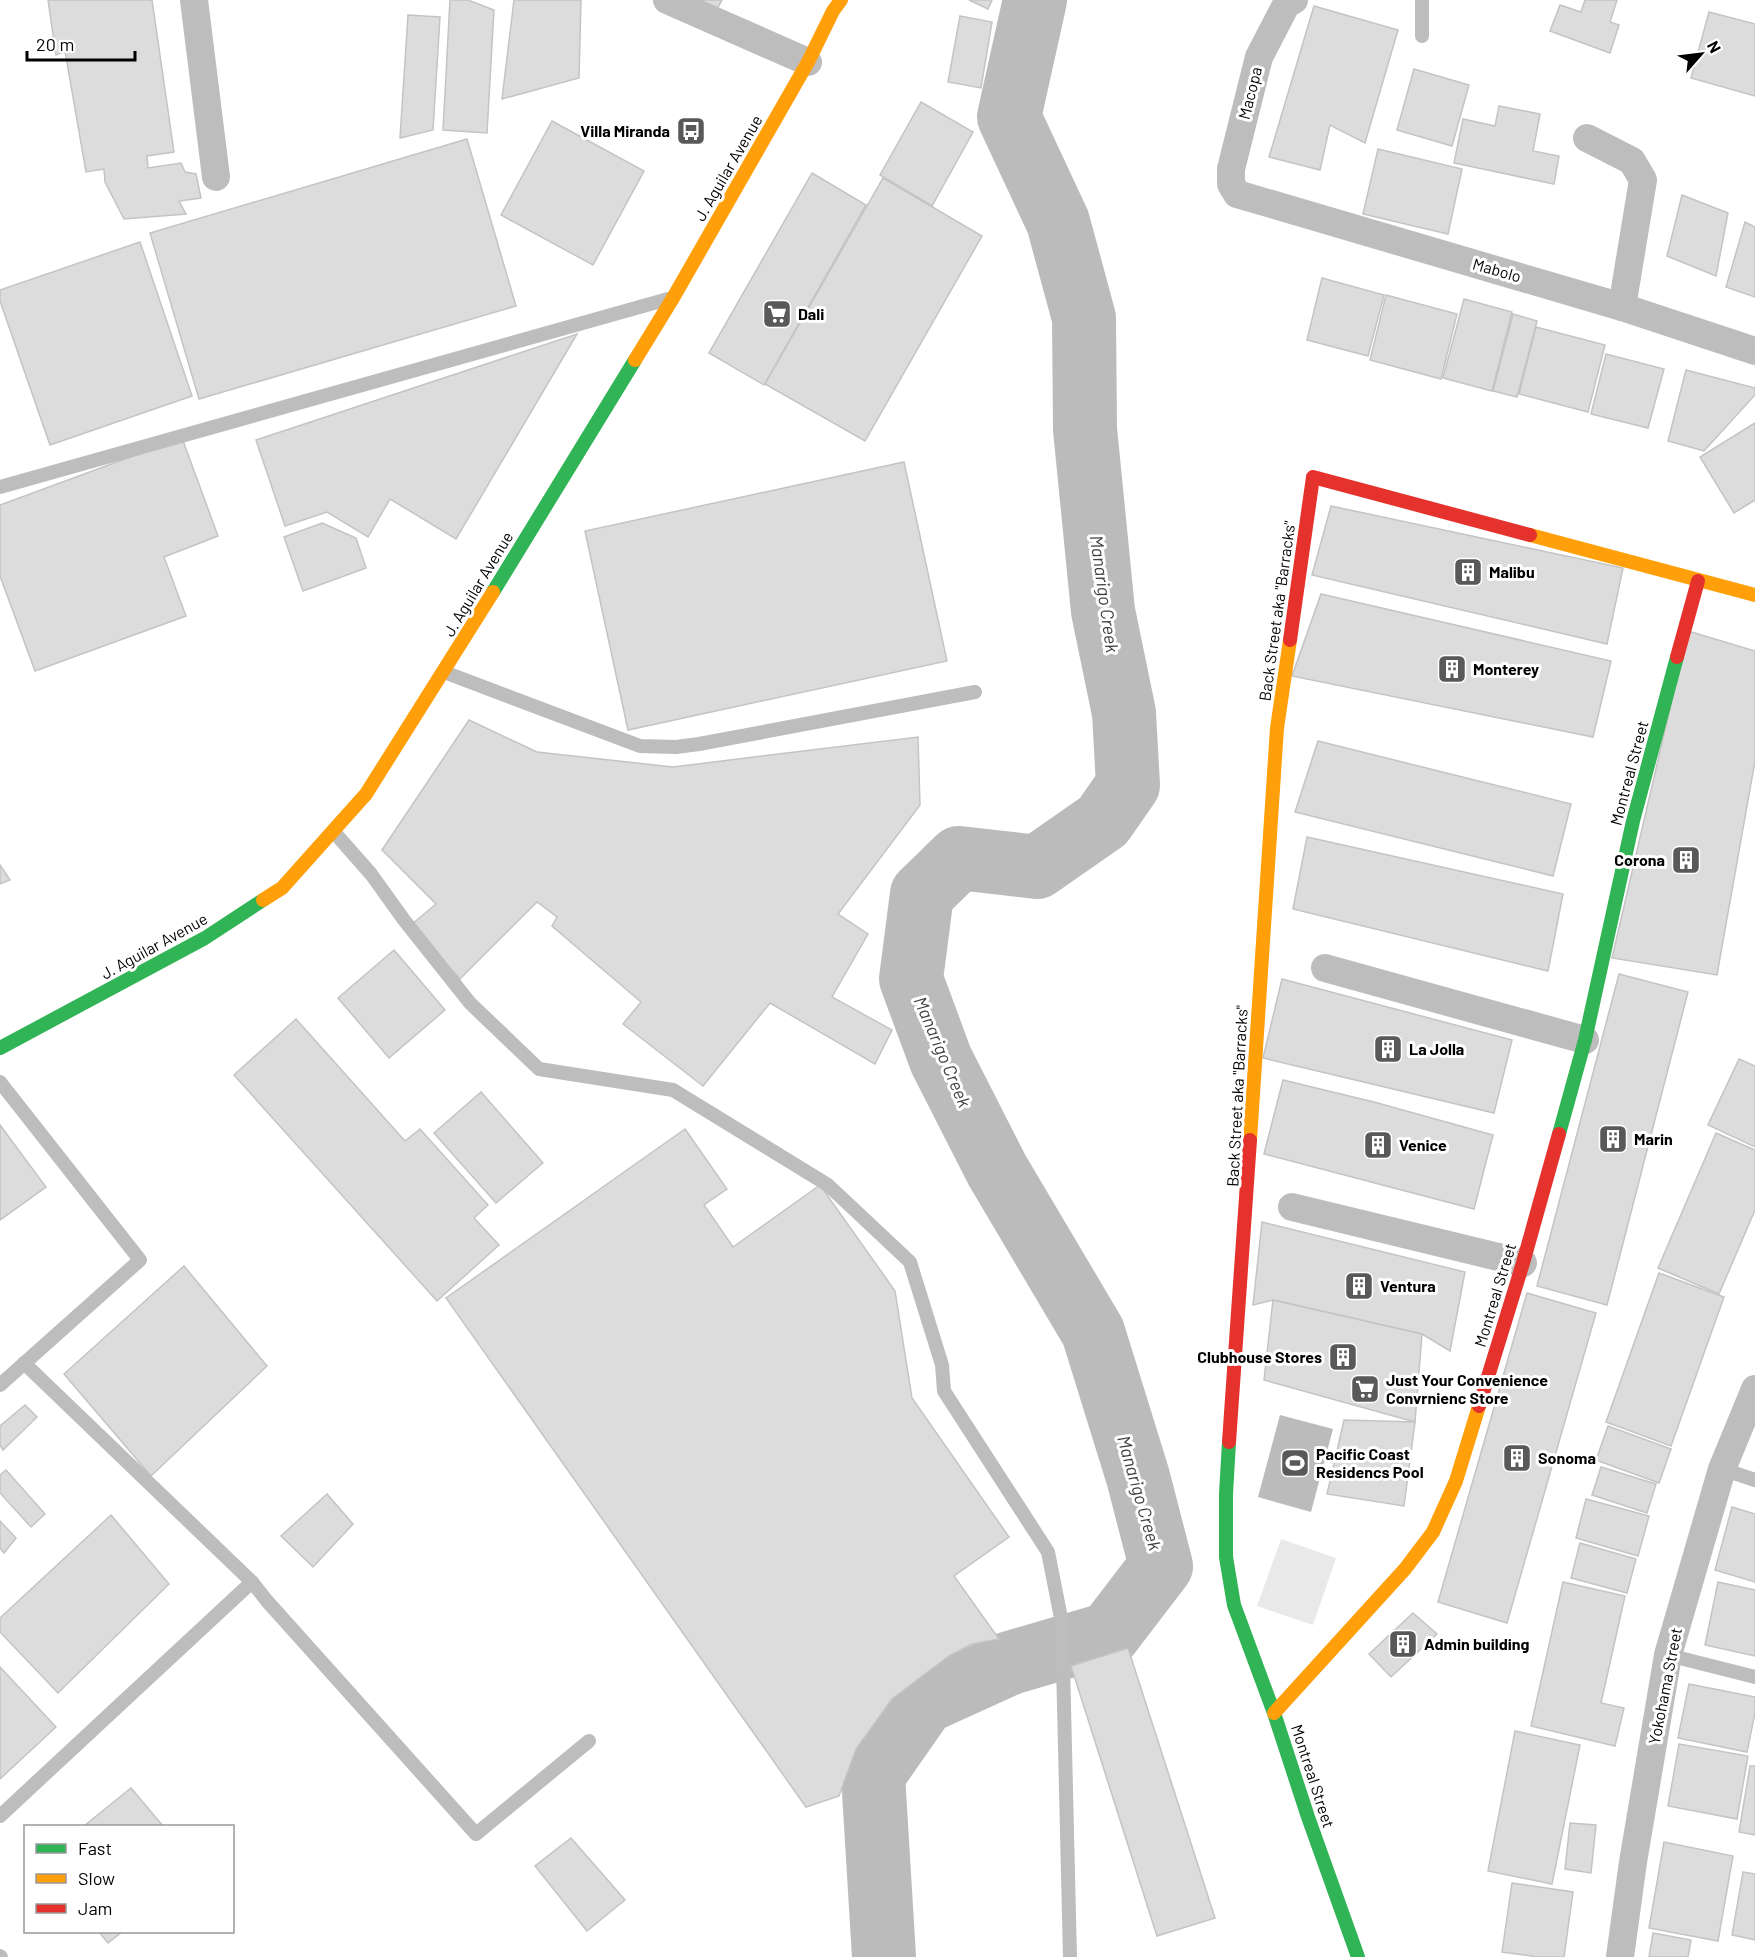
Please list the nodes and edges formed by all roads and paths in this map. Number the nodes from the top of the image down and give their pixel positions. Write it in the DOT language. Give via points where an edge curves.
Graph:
graph roads {
  1 [pos="194,0"];
  2 [pos="667,0"];
  3 [pos="842,0"];
  4 [pos="1294,0"];
  5 [pos="1422,0"];
  6 [pos="1422,36"];
  7 [pos="808,62"];
  8 [pos="1587,138"];
  9 [pos="216,177"];
  10 [pos="1237,194"];
  11 [pos="673,297"];
  12 [pos="1622,307"];
  13 [pos="1755,351"];
  14 [pos="0,487"];
  15 [pos="1698,580"];
  16 [pos="1755,595"];
  17 [pos="444,672"];
  18 [pos="975,693"];
  19 [pos="334,832"];
  20 [pos="1325,968"];
  21 [pos="1585,1040"];
  22 [pos="0,1048"];
  23 [pos="0,1082"];
  24 [pos="1292,1208"];
  25 [pos="1523,1263"];
  26 [pos="24,1363"];
  27 [pos="0,1385"];
  28 [pos="1755,1389"];
  29 [pos="1722,1469"];
  30 [pos="1755,1480"];
  31 [pos="252,1582"];
  32 [pos="1668,1655"];
  33 [pos="1755,1677"];
  34 [pos="1274,1713"];
  35 [pos="589,1741"];
  36 [pos="0,1816"];
  37 [pos="1070,1957"];
  38 [pos="1358,1957"];
  39 [pos="1620,1957"];
  1 -- 9 [label="street"];
  2 -- 7 [label="street"];
  3 -- 7 [label="street, J. Aguilar Avenue"];
  4 -- 10 [label="street, Macopa" via="1286,5 1259,57 1231,169 1231,183"];
  5 -- 6 [label="lane"];
  7 -- 11 [label="street, J. Aguilar Avenue"];
  8 -- 12 [label="street" via="1632,162 1643,180"];
  10 -- 12 [label="street, Mabolo"];
  11 -- 14 [label="lane"];
  11 -- 17 [label="street, J. Aguilar Avenue"];
  12 -- 13 [label="street, Mabolo"];
  15 -- 16 [label="street"];
  15 -- 21 [label="street, Montreal Street" via="1633,821"];
  15 -- 34 [label="street, Back Street aka \"Barracks\"" via="1313,477 1277,728 1226,1494 1226,1557 1234,1605"];
  17 -- 18 [label="lane" via="640,746 699,744"];
  17 -- 19 [label="street, J. Aguilar Avenue" via="366,794"];
  19 -- 22 [label="street, J. Aguilar Avenue" via="282,888 205,938"];
  19 -- 37 [label="lane" via="470,1003 539,1069 673,1090 828,1185 910,1262 942,1365 944,1391 1048,1552 1062,1623"];
  20 -- 21 [label="street"];
  21 -- 25 [label="street, Montreal Street"];
  23 -- 26 [label="lane" via="140,1260"];
  24 -- 25 [label="street"];
  25 -- 34 [label="street, Montreal Street" via="1456,1481 1433,1532 1372,1607"];
  26 -- 27 [label="lane"];
  26 -- 31 [label="lane"];
  28 -- 29 [label="street, Yokohama Street"];
  29 -- 30 [label="lane"];
  29 -- 32 [label="street, Yokohama Street"];
  31 -- 35 [label="lane" via="476,1834"];
  31 -- 36 [label="lane"];
  32 -- 33 [label="lane"];
  32 -- 39 [label="street, Yokohama Street"];
  34 -- 38 [label="street, Montreal Street"];
}
